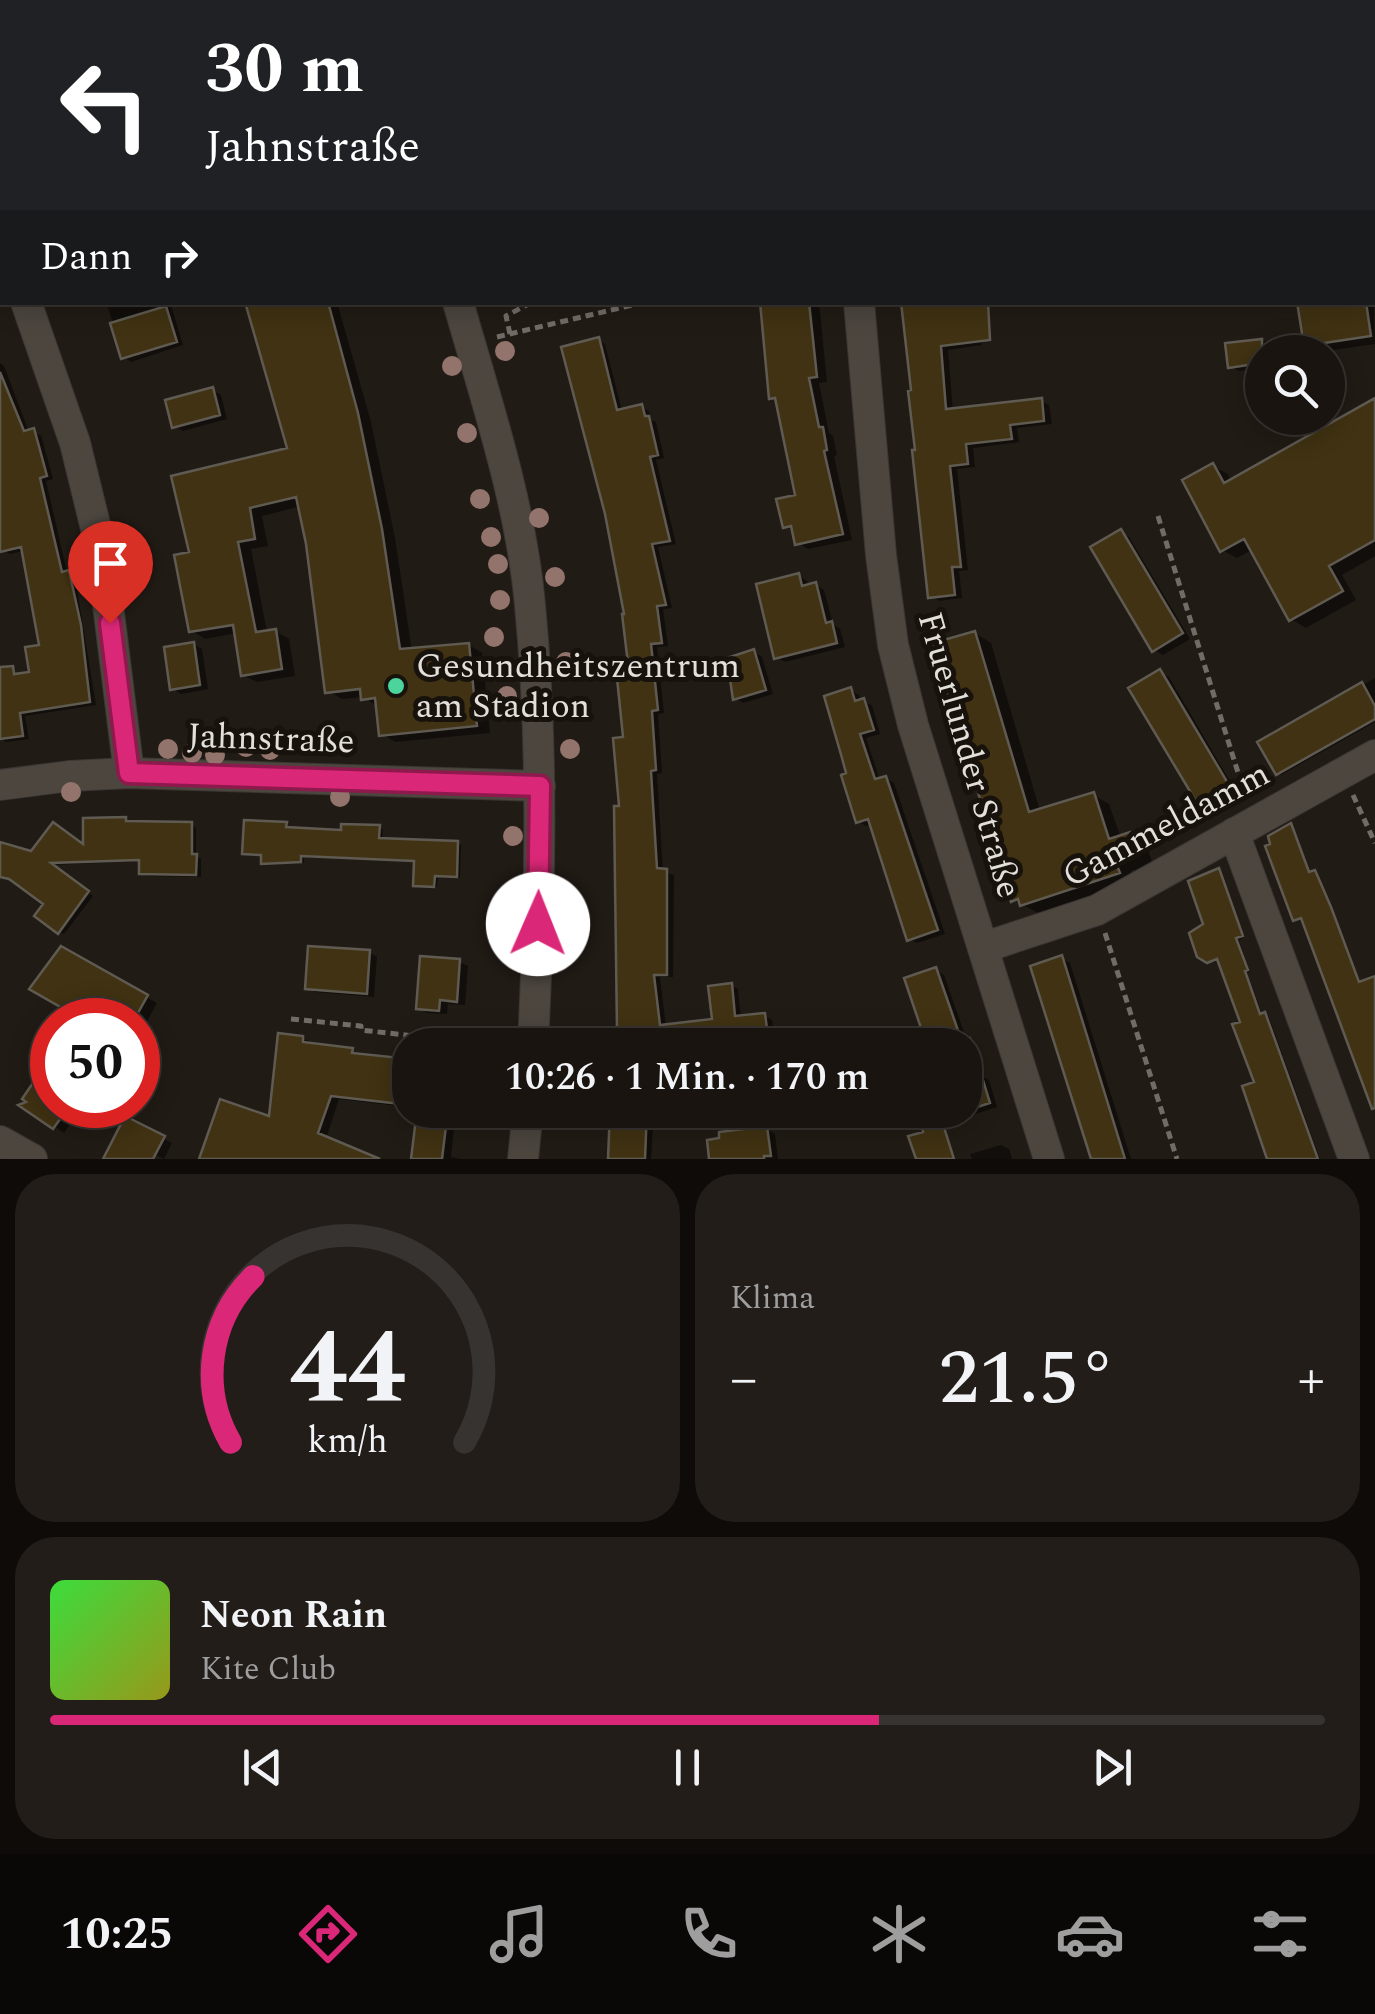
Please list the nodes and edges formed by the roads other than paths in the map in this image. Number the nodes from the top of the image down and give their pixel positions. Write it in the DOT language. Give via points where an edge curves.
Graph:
graph roads {
  1 [pos="27,305"];
  2 [pos="459,305"];
  3 [pos="859,305"];
  4 [pos="1375,755"];
  5 [pos="129,773"];
  6 [pos="0,785"];
  7 [pos="540,786"];
  8 [pos="1244,827"];
  9 [pos="985,947"];
  10 [pos="534,1028"];
  11 [pos="526,1128"];
  12 [pos="0,1140"];
  13 [pos="32,1159"];
  14 [pos="523,1159"];
  15 [pos="1049,1159"];
  16 [pos="1354,1159"];
  1 -- 5 [label="street" via="75,443 101,549"];
  2 -- 7 [label="street" via="508,482 530,602"];
  3 -- 9 [label="street, Fruerlunder Straße" via="893,645"];
  4 -- 8 [label="street, Gammeldamm"];
  5 -- 6 [label="street, Jahnstraße"];
  5 -- 7 [label="street, Jahnstraße"];
  7 -- 10 [label="street"];
  8 -- 9 [label="street, Gammeldamm" via="1097,910"];
  8 -- 16 [label="street"];
  9 -- 15 [label="street, Fruerlunder Straße"];
  11 -- 14 [label="street"];
  12 -- 13 [label="street"];
}
